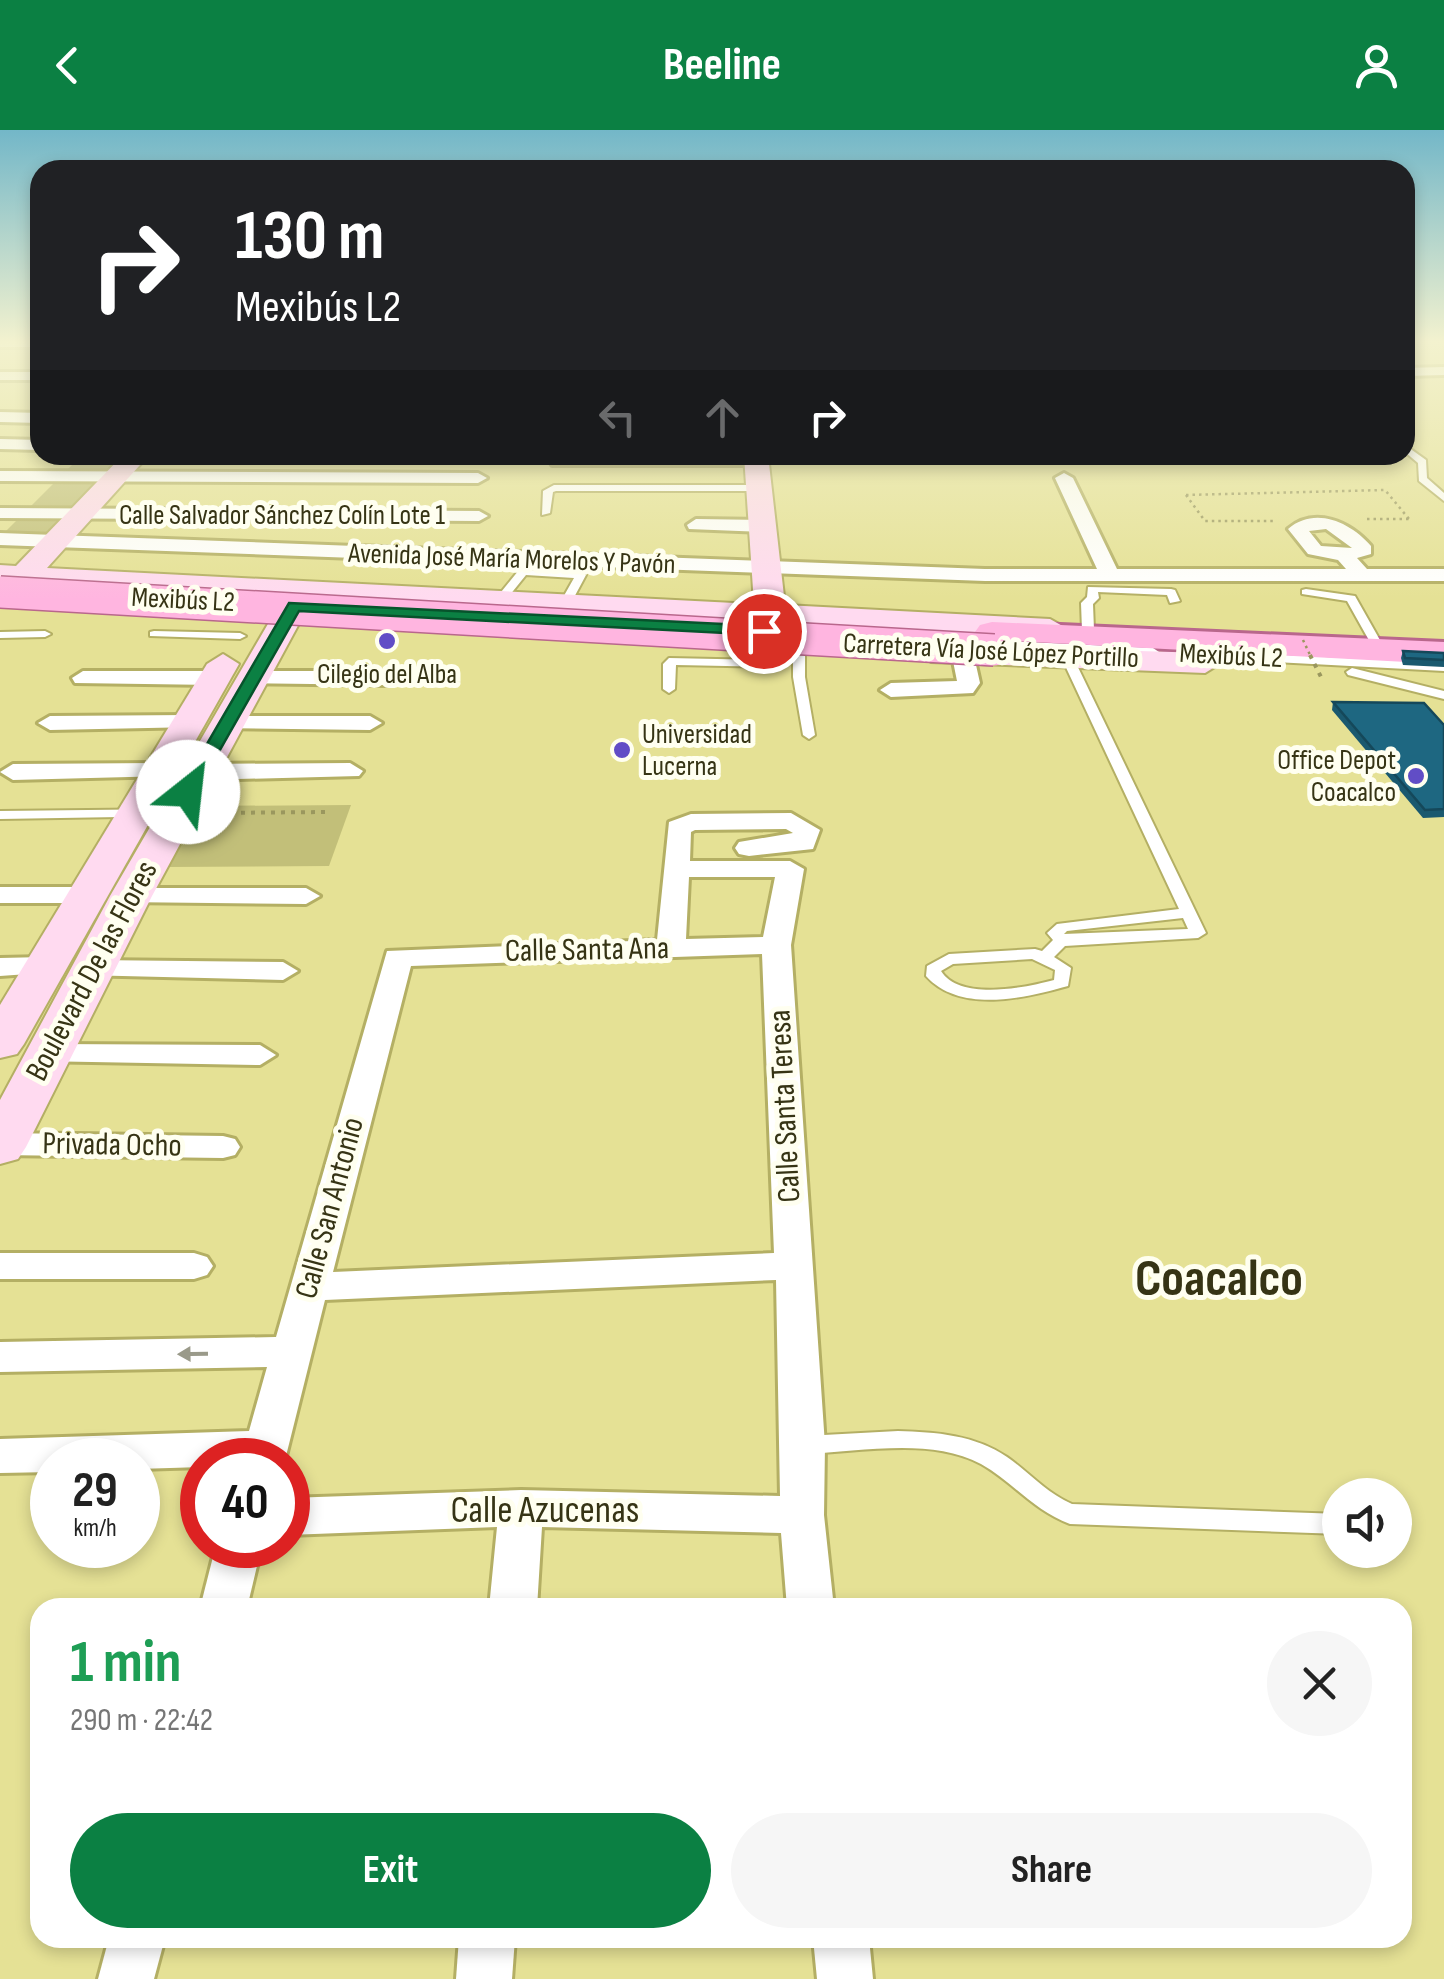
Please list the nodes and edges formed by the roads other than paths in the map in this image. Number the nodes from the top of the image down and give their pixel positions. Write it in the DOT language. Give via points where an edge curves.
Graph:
graph roads {
  1 [pos="0,444"];
  2 [pos="30,445"];
  3 [pos="1415,456"];
  4 [pos="128,465"];
  5 [pos="477,465"];
  6 [pos="647,465"];
  7 [pos="758,470"];
  8 [pos="0,476"];
  9 [pos="478,478"];
  10 [pos="606,478"];
  11 [pos="1064,478"];
  12 [pos="115,480"];
  13 [pos="1444,498"];
  14 [pos="0,513"];
  15 [pos="545,513"];
  16 [pos="84,515"];
  17 [pos="480,516"];
  18 [pos="696,526"];
  19 [pos="764,526"];
  20 [pos="0,538"];
  21 [pos="61,540"];
  22 [pos="1345,556"];
  23 [pos="494,558"];
  24 [pos="769,568"];
  25 [pos="1444,574"];
  26 [pos="1110,576"];
  27 [pos="1362,576"];
  28 [pos="4,583"];
  29 [pos="1306,592"];
  30 [pos="1093,598"];
  31 [pos="0,601"];
  32 [pos="275,607"];
  33 [pos="770,611"];
  34 [pos="1088,630"];
  35 [pos="45,634"];
  36 [pos="154,634"];
  37 [pos="0,635"];
  38 [pos="1246,643"];
  39 [pos="787,646"];
  40 [pos="983,646"];
  41 [pos="1068,660"];
  42 [pos="1444,660"];
  43 [pos="1205,664"];
  44 [pos="1352,668"];
  45 [pos="83,678"];
  46 [pos="233,678"];
  47 [pos="389,678"];
  48 [pos="1434,685"];
  49 [pos="669,690"];
  50 [pos="891,690"];
  51 [pos="1444,694"];
  52 [pos="207,722"];
  53 [pos="50,723"];
  54 [pos="370,723"];
  55 [pos="809,735"];
  56 [pos="350,771"];
  57 [pos="13,772"];
  58 [pos="159,772"];
  59 [pos="199,772"];
  60 [pos="134,813"];
  61 [pos="176,813"];
  62 [pos="0,814"];
  63 [pos="678,859"];
  64 [pos="787,870"];
  65 [pos="0,895"];
  66 [pos="88,895"];
  67 [pos="130,896"];
  68 [pos="306,896"];
  69 [pos="776,946"];
  70 [pos="671,948"];
  71 [pos="1046,956"];
  72 [pos="398,957"];
  73 [pos="0,966"];
  74 [pos="45,966"];
  75 [pos="92,969"];
  76 [pos="284,971"];
  77 [pos="0,1043"];
  78 [pos="48,1054"];
  79 [pos="260,1055"];
  80 [pos="1,1146"];
  81 [pos="223,1147"];
  82 [pos="0,1266"];
  83 [pos="194,1266"];
  84 [pos="794,1266"];
  85 [pos="312,1287"];
  86 [pos="290,1352"];
  87 [pos="0,1357"];
  88 [pos="268,1438"];
  89 [pos="804,1445"];
  90 [pos="180,1455"];
  91 [pos="0,1456"];
  92 [pos="521,1508"];
  93 [pos="310,1515"];
  94 [pos="802,1515"];
  95 [pos="1322,1523"];
  96 [pos="233,1568"];
  97 [pos="226,1598"];
  98 [pos="514,1598"];
  99 [pos="810,1598"];
  100 [pos="134,1948"];
  101 [pos="486,1948"];
  102 [pos="842,1948"];
  103 [pos="126,1979"];
  104 [pos="484,1979"];
  105 [pos="845,1979"];
  1 -- 2 [label="street"];
  3 -- 13 [label="lane" via="1423,462 1422,479"];
  4 -- 12 [label="main road"];
  5 -- 9 [label="street"];
  6 -- 7 [label="street"];
  7 -- 10 [label="street"];
  7 -- 15 [label="lane" via="554,488"];
  7 -- 19 [label="main road"];
  8 -- 12 [label="street"];
  9 -- 12 [label="street"];
  9 -- 17 [label="street"];
  11 -- 26 [label="street"];
  12 -- 16 [label="main road"];
  14 -- 16 [label="street, Calle Salvador Sánchez Colín Lote 1"];
  16 -- 17 [label="street, Calle Salvador Sánchez Colín Lote 1"];
  16 -- 21 [label="main road"];
  17 -- 23 [label="street" via="480,544"];
  18 -- 19 [label="street"];
  19 -- 24 [label="main road"];
  20 -- 21 [label="street, Avenida José María Morelos Y Pavón"];
  21 -- 23 [label="street, Avenida José María Morelos Y Pavón"];
  21 -- 28 [label="main road"];
  22 -- 27 [label="street"];
  23 -- 24 [label="street, Avenida José María Morelos Y Pavón"];
  24 -- 26 [label="street, Avenida José María Morelos Y Pavón"];
  24 -- 33 [label="main road"];
  25 -- 27 [label="street, Avenida José María Morelos Y Pavón"];
  26 -- 27 [label="street, Avenida José María Morelos Y Pavón"];
  28 -- 32 [label="main road"];
  28 -- 40 [label="main road, Carretera Vía José López Portillo, bridge"];
  29 -- 44 [label="lane" via="1351,598"];
  30 -- 30 [label="lane" via="1096,588 1171,592 1175,599"];
  30 -- 34 [label="lane" via="1087,603"];
  31 -- 32 [label="main road"];
  32 -- 33 [label="main road" via="501,599"];
  32 -- 36 [label="lane, Mexibús L2"];
  32 -- 39 [label="main road"];
  32 -- 42 [label="lane, Mexibús L2"];
  32 -- 46 [label="main road, Boulevard De las Flores"];
  33 -- 34 [label="main road"];
  34 -- 38 [label="main road"];
  35 -- 37 [label="lane"];
  38 -- 40 [label="main road, Carretera Vía José López Portillo"];
  38 -- 44 [label="main road, Carretera Vía José López Portillo"];
  39 -- 40 [label="main road"];
  39 -- 49 [label="lane" via="769,664 674,661"];
  39 -- 55 [label="lane"];
  40 -- 41 [label="main road"];
  40 -- 43 [label="main road, Carretera Vía José López Portillo"];
  40 -- 50 [label="street" via="965,688"];
  41 -- 43 [label="main road"];
  41 -- 71 [label="lane" via="1188,914 1063,926 1055,933 1060,942"];
  42 -- 44 [label="main road, Carretera Vía José López Portillo"];
  43 -- 44 [label="main road, Carretera Vía José López Portillo"];
  44 -- 48 [label="main road, Carretera Vía José López Portillo"];
  45 -- 46 [label="street"];
  46 -- 47 [label="street"];
  46 -- 52 [label="main road, Boulevard De las Flores"];
  48 -- 51 [label="lane"];
  52 -- 53 [label="street"];
  52 -- 54 [label="street"];
  52 -- 58 [label="main road, Boulevard De las Flores"];
  52 -- 59 [label="main road, Boulevard De las Flores"];
  56 -- 59 [label="street"];
  57 -- 58 [label="street"];
  58 -- 60 [label="main road, Boulevard De las Flores"];
  59 -- 61 [label="main road, Boulevard De las Flores"];
  60 -- 61 [label="lane"];
  60 -- 62 [label="lane"];
  60 -- 66 [label="main road, Boulevard De las Flores"];
  61 -- 67 [label="main road, Boulevard De las Flores"];
  63 -- 64 [label="street"];
  63 -- 64 [label="street, Calle Santa Teresa" via="682,824 802,824 807,838"];
  63 -- 70 [label="street"];
  64 -- 69 [label="street, Calle Santa Teresa"];
  65 -- 66 [label="street"];
  66 -- 74 [label="main road, Boulevard De las Flores"];
  67 -- 68 [label="street"];
  67 -- 75 [label="main road, Boulevard De las Flores"];
  69 -- 70 [label="street, Calle Santa Ana"];
  69 -- 84 [label="street, Calle Santa Teresa"];
  70 -- 72 [label="street, Calle Santa Ana"];
  71 -- 71 [label="lane" via="949,960 934,976 966,993 1062,983 1063,968"];
  72 -- 85 [label="street, Calle San Antonio"];
  73 -- 74 [label="street"];
  74 -- 77 [label="main road, Boulevard De las Flores"];
  75 -- 76 [label="street"];
  75 -- 78 [label="main road, Boulevard De las Flores"];
  78 -- 79 [label="street"];
  78 -- 80 [label="main road, Boulevard De las Flores"];
  80 -- 81 [label="street, Privada Ocho"];
  82 -- 83 [label="street"];
  84 -- 85 [label="street"];
  84 -- 89 [label="street, Calle Santa Teresa"];
  85 -- 86 [label="street, Calle San Antonio"];
  86 -- 87 [label="street, one-way"];
  86 -- 88 [label="street, Calle San Antonio"];
  89 -- 94 [label="street, Calle Santa Teresa"];
  89 -- 95 [label="lane" via="938,1442 969,1448 1044,1504 1070,1514"];
  90 -- 91 [label="street"];
  92 -- 93 [label="street, Calle Azucenas"];
  92 -- 94 [label="street, Calle Azucenas"];
  92 -- 98 [label="street"];
  94 -- 99 [label="street"];
  96 -- 97 [label="street"];
  100 -- 103 [label="street"];
  101 -- 104 [label="street"];
  102 -- 105 [label="street"];
}
